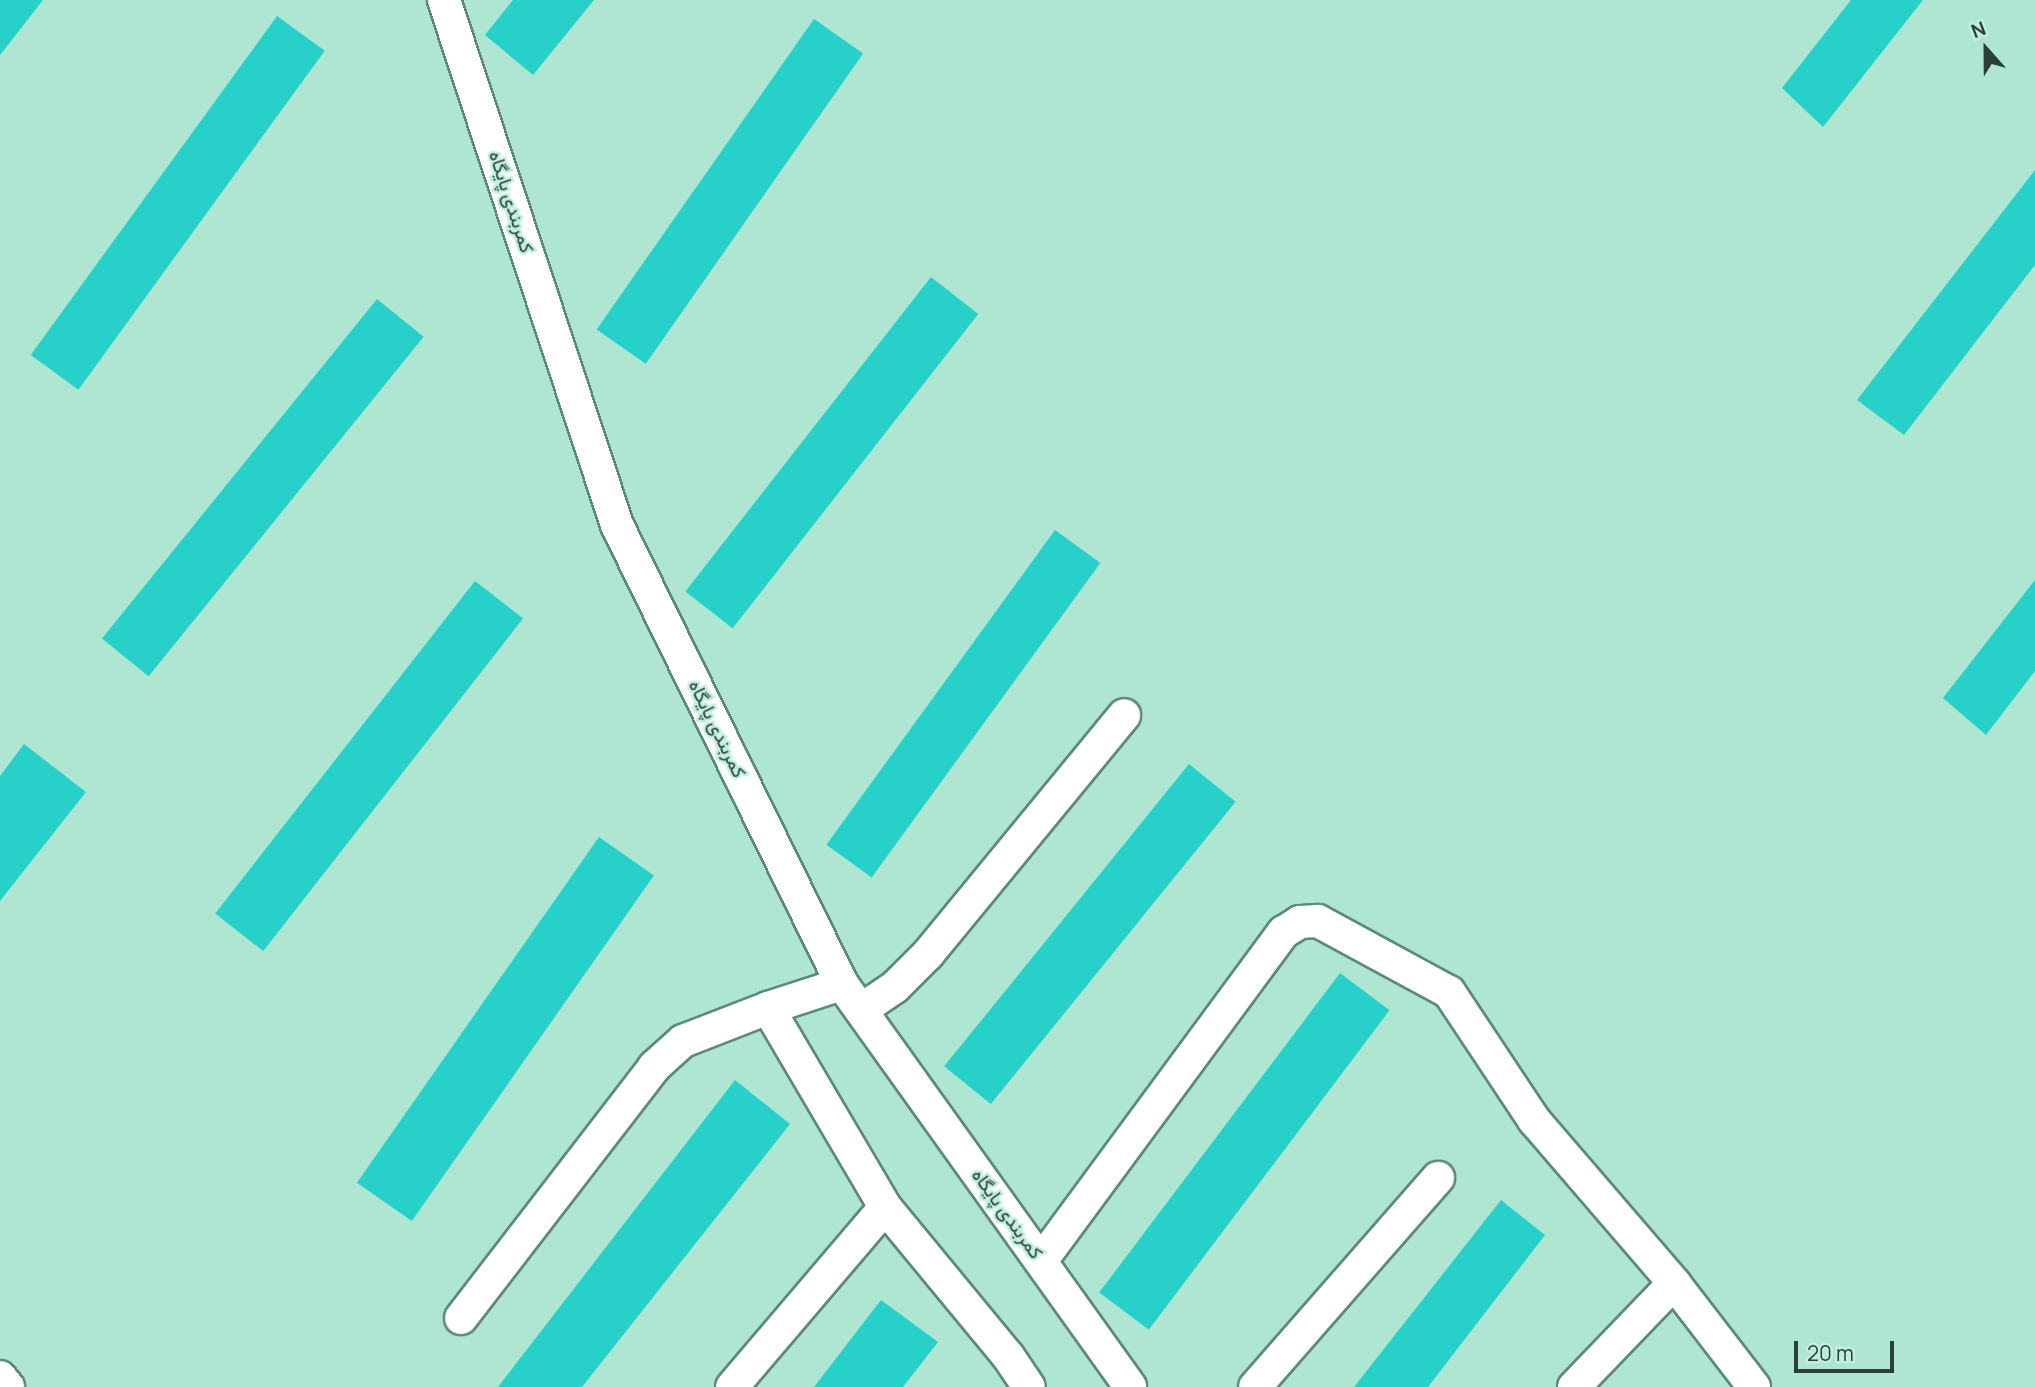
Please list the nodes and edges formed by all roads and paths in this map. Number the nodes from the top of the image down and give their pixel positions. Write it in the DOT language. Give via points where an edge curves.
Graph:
graph roads {
  1 [pos="444,0"];
  2 [pos="1124,715"];
  3 [pos="842,984"];
  4 [pos="768,1008"];
  5 [pos="861,1010"];
  6 [pos="1438,1178"];
  7 [pos="885,1207"];
  8 [pos="1041,1261"];
  9 [pos="1674,1283"];
  10 [pos="461,1318"];
  11 [pos="0,1377"];
  12 [pos="8,1387"];
  13 [pos="732,1387"];
  14 [pos="1029,1387"];
  15 [pos="1130,1387"];
  16 [pos="1255,1387"];
  17 [pos="1574,1387"];
  18 [pos="1754,1387"];
  1 -- 3 [label="street, کمربندی پایگاه" via="617,525"];
  2 -- 5 [label="street" via="928,954 895,988"];
  3 -- 4 [label="street"];
  3 -- 5 [label="street, کمربندی پایگاه"];
  4 -- 7 [label="street"];
  4 -- 10 [label="street" via="683,1041 654,1067"];
  5 -- 8 [label="street, کمربندی پایگاه"];
  6 -- 16 [label="street"];
  7 -- 13 [label="street"];
  7 -- 14 [label="street"];
  8 -- 9 [label="street" via="1284,932 1300,922 1318,921 1449,992 1534,1121"];
  8 -- 15 [label="street, کمربندی پایگاه"];
  9 -- 17 [label="street"];
  9 -- 18 [label="street"];
  11 -- 12 [label="street"];
}
